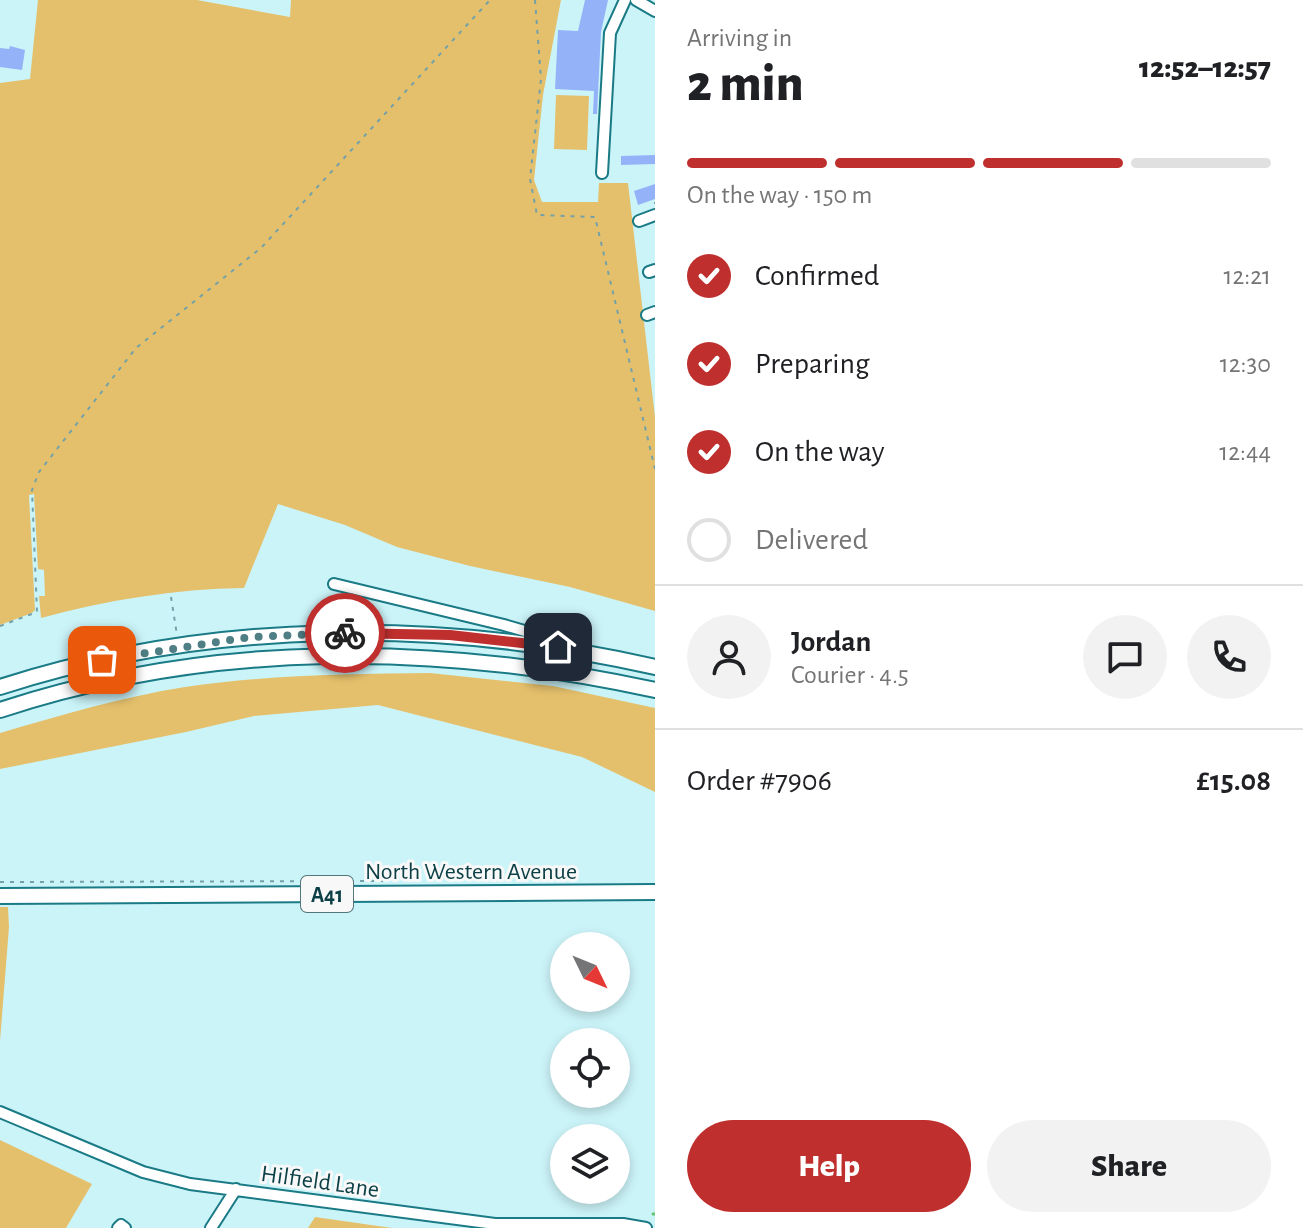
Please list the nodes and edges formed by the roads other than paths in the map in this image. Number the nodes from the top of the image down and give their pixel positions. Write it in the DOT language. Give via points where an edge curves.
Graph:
graph roads {
  1 [pos="625,0"];
  2 [pos="636,0"];
  3 [pos="655,11"];
  4 [pos="602,173"];
  5 [pos="655,215"];
  6 [pos="639,221"];
  7 [pos="334,584"];
  8 [pos="613,657"];
  9 [pos="655,667"];
  10 [pos="0,687"];
  11 [pos="655,690"];
  12 [pos="0,710"];
  13 [pos="655,892"];
  14 [pos="0,896"];
  15 [pos="0,1112"];
  16 [pos="236,1189"];
  17 [pos="494,1226"];
  18 [pos="118,1228"];
  19 [pos="125,1228"];
  20 [pos="211,1228"];
  21 [pos="646,1228"];
  1 -- 4 [label="street" via="610,33"];
  2 -- 3 [label="street"];
  5 -- 6 [label="street"];
  7 -- 8 [label="street"];
  8 -- 9 [label="highway"];
  8 -- 10 [label="highway" via="503,640 398,633 250,637 102,660"];
  11 -- 12 [label="highway" via="503,663 398,655 316,656 155,673"];
  13 -- 14 [label="highway, North Western Avenue / A41"];
  15 -- 16 [label="street, Hilfield Lane" via="143,1172"];
  16 -- 17 [label="street, Hilfield Lane"];
  16 -- 20 [label="street"];
  17 -- 21 [label="street, Hilfield Lane"];
  18 -- 19 [label="street"];
}
